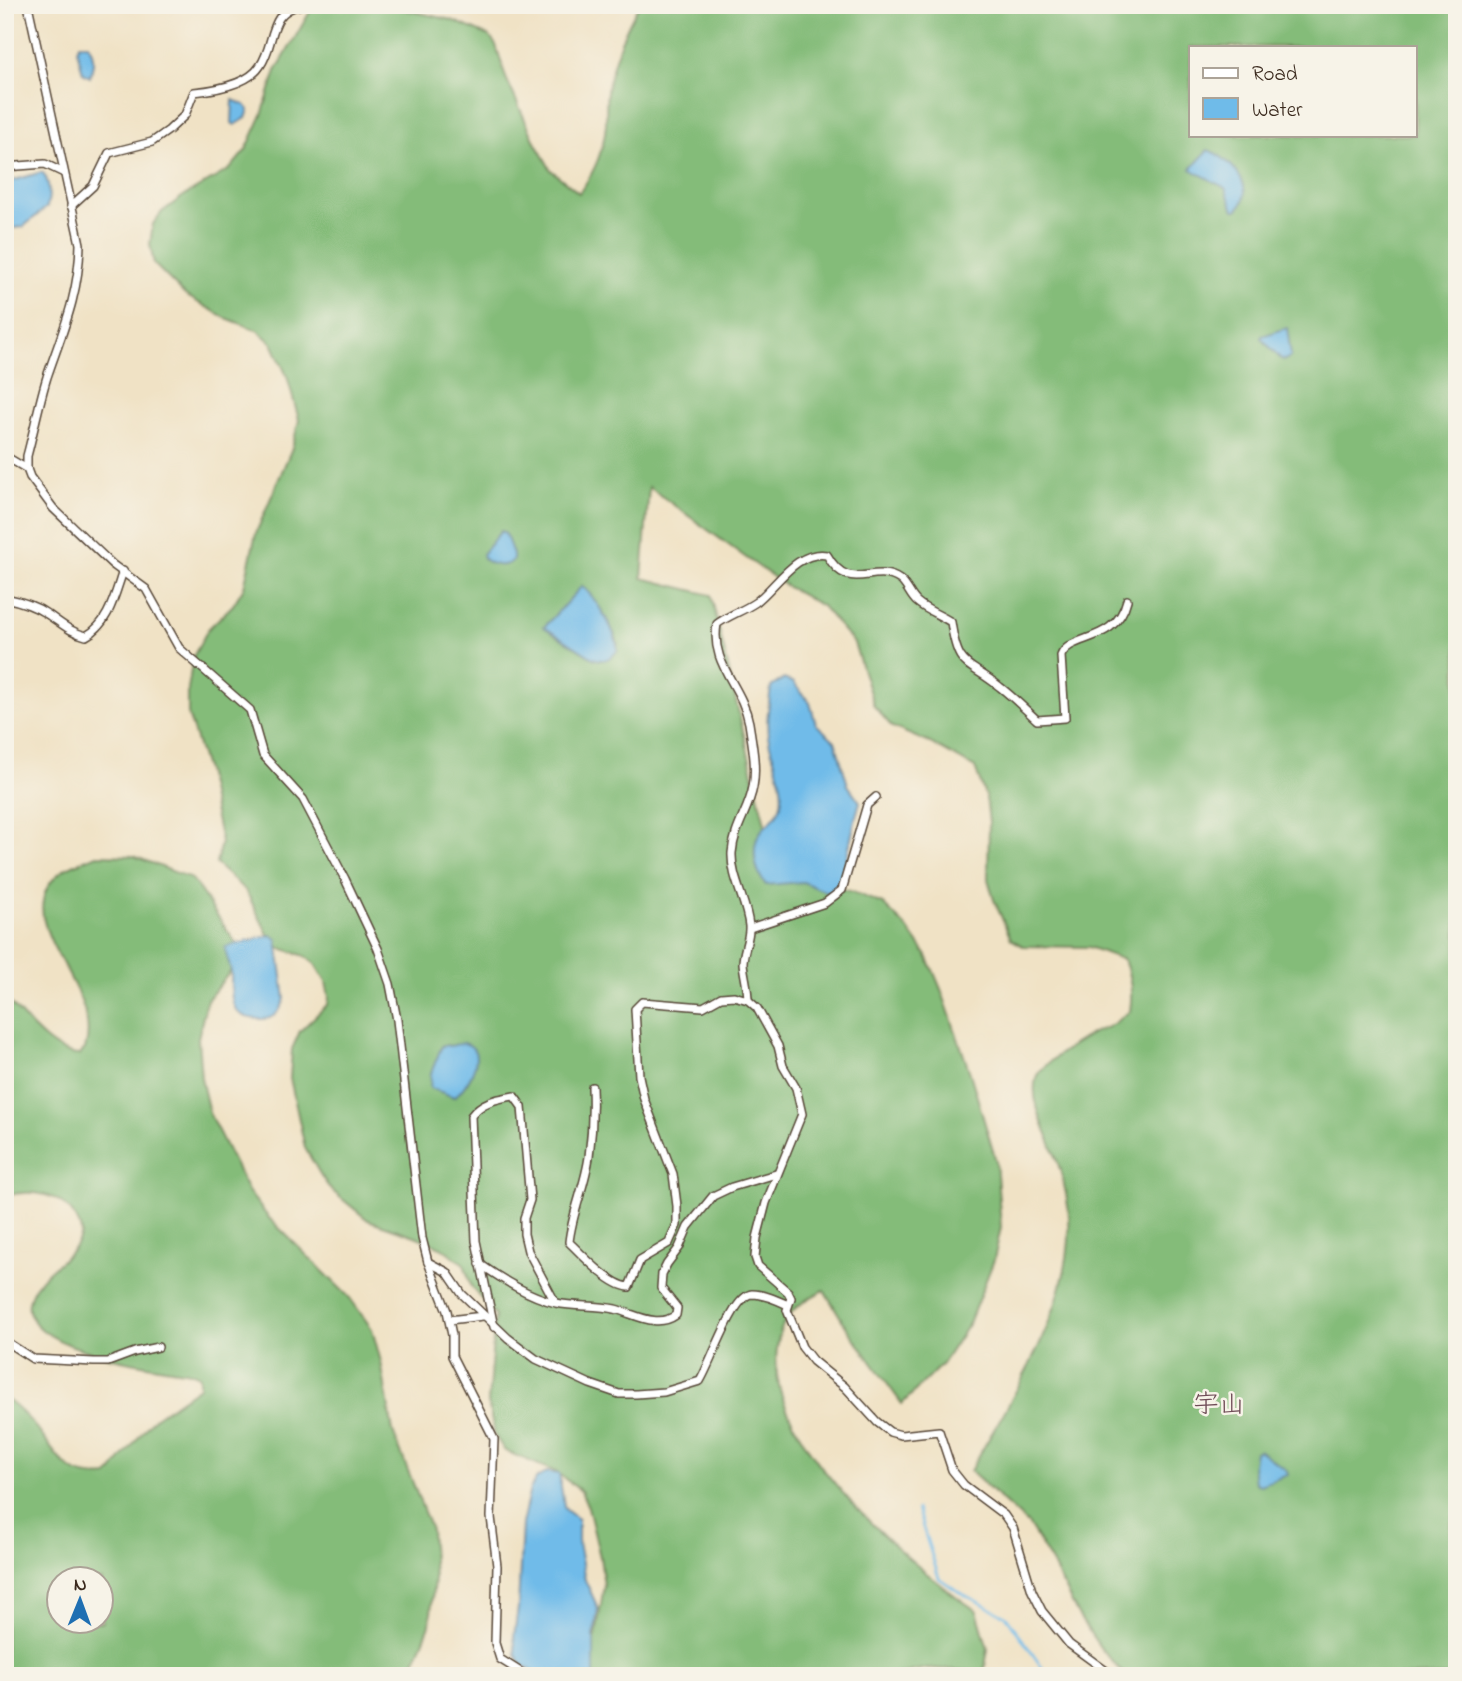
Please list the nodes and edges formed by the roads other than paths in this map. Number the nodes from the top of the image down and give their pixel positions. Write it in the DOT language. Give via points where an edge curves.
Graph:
graph roads {
  1 [pos="29,5"];
  2 [pos="301,5"];
  3 [pos="5,167"];
  4 [pos="64,173"];
  5 [pos="71,206"];
  6 [pos="5,456"];
  7 [pos="27,469"];
  8 [pos="122,571"];
  9 [pos="5,598"];
  10 [pos="1127,600"];
  11 [pos="876,797"];
  12 [pos="750,928"];
  13 [pos="748,1000"];
  14 [pos="592,1087"];
  15 [pos="776,1174"];
  16 [pos="428,1262"];
  17 [pos="480,1264"];
  18 [pos="555,1303"];
  19 [pos="788,1305"];
  20 [pos="483,1316"];
  21 [pos="449,1320"];
  22 [pos="494,1327"];
  23 [pos="5,1341"];
  24 [pos="158,1347"];
  25 [pos="527,1676"];
  26 [pos="1113,1676"];
  1 -- 4 [label="street"];
  2 -- 5 [label="street" via="276,21 268,50 254,73 194,92 185,115 169,130 152,142 109,153 93,186"];
  3 -- 4 [label="street" via="45,164"];
  4 -- 5 [label="street"];
  5 -- 7 [label="street" via="79,244 79,274 47,378"];
  6 -- 7 [label="street"];
  7 -- 8 [label="street" via="53,508"];
  8 -- 9 [label="street" via="106,616 96,631 86,636 24,602"];
  8 -- 16 [label="street" via="146,589 179,648 250,710 263,755 303,799 378,949 397,1020 417,1208"];
  10 -- 12 [label="street" via="1116,623 1063,651 1065,718 1037,720 1001,687 971,669 957,653 951,622 918,602 902,580 884,575 848,576 834,568 827,555 807,558 789,569 756,602 717,624 718,653 740,695 752,747 754,786 735,834 732,856"];
  11 -- 12 [label="street" via="867,805 842,890 825,903"];
  12 -- 13 [label="street" via="743,962"];
  13 -- 14 [label="street" via="721,997 702,1007 642,1002 635,1009 639,1076 673,1174 677,1225 669,1243 640,1261 629,1287 621,1286 569,1242 589,1158"];
  13 -- 15 [label="street" via="778,1046 802,1114"];
  15 -- 18 [label="street" via="713,1196 700,1211 662,1274 661,1288 677,1308 670,1320"];
  15 -- 19 [label="street" via="755,1256 758,1266 788,1292"];
  16 -- 20 [label="street" via="447,1272"];
  16 -- 21 [label="street"];
  17 -- 18 [label="street" via="505,1281"];
  17 -- 18 [label="street" via="471,1116 495,1099 514,1096 525,1120 530,1183 524,1234"];
  17 -- 22 [label="street"];
  19 -- 22 [label="street" via="750,1294 743,1297 700,1381 664,1392 619,1394 536,1359"];
  19 -- 26 [label="street" via="802,1347 813,1361 890,1433 939,1431 952,1470 1013,1528 1042,1611 1069,1644"];
  20 -- 21 [label="street"];
  20 -- 22 [label="street"];
  21 -- 25 [label="street" via="452,1356 495,1438 491,1517 498,1566 495,1643 500,1659"];
  23 -- 24 [label="street" via="33,1359 94,1362"];
}
